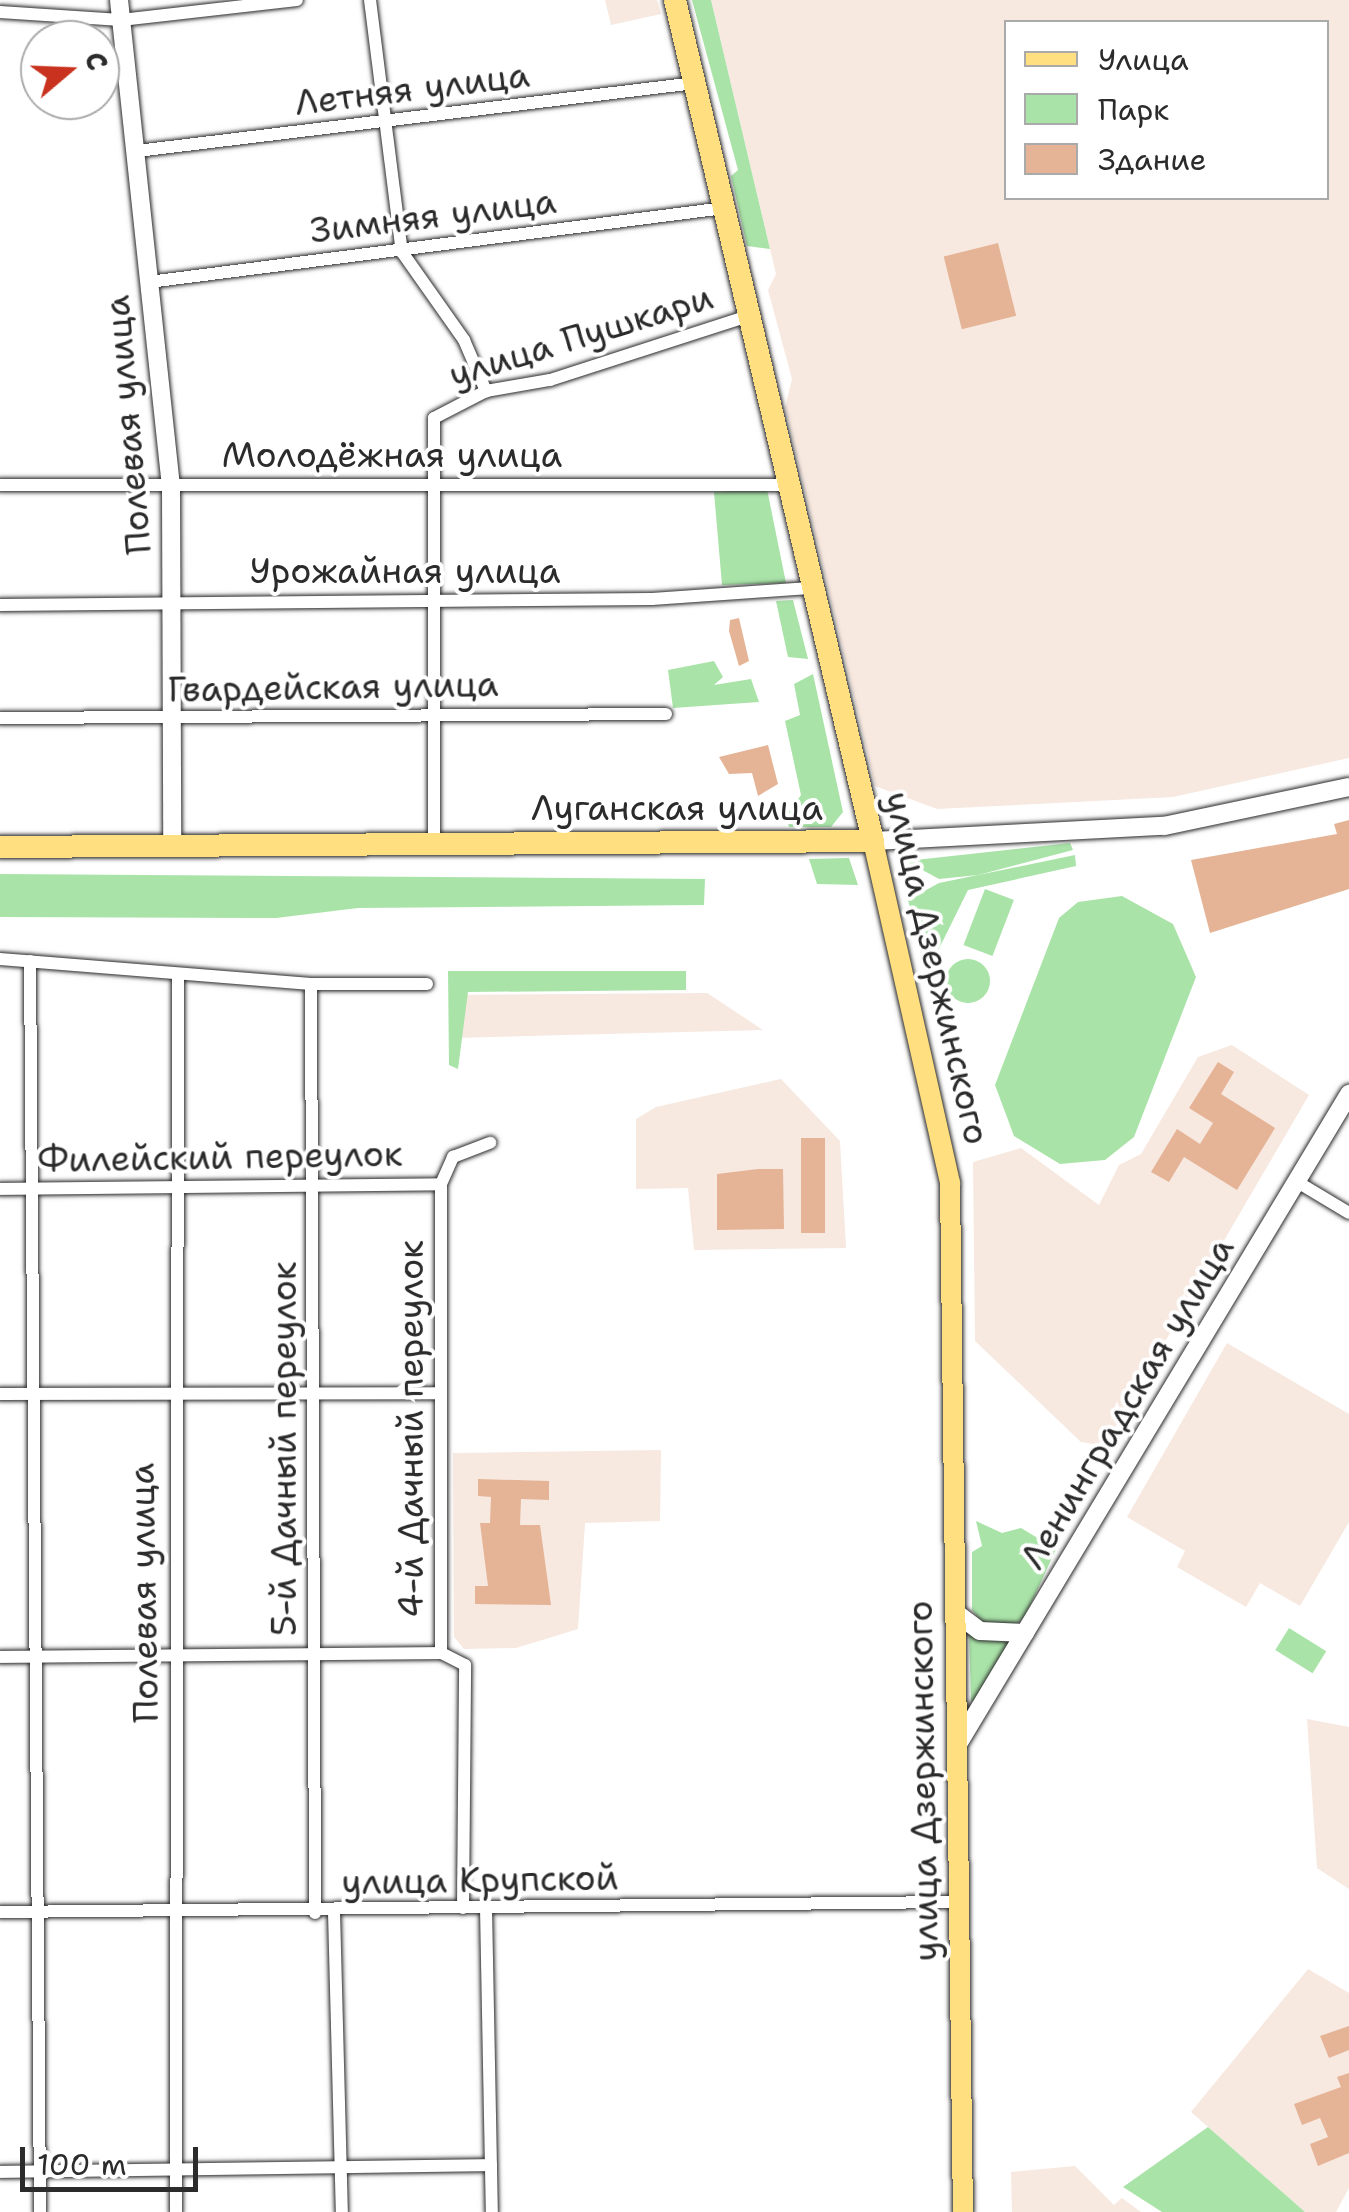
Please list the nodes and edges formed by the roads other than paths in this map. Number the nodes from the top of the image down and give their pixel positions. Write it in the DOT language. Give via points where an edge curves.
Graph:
graph roads {
  1 [pos="119,0"];
  2 [pos="297,0"];
  3 [pos="370,0"];
  4 [pos="675,0"];
  5 [pos="0,12"];
  6 [pos="121,20"];
  7 [pos="694,84"];
  8 [pos="383,124"];
  9 [pos="137,151"];
  10 [pos="724,208"];
  11 [pos="402,252"];
  12 [pos="149,282"];
  13 [pos="748,316"];
  14 [pos="486,391"];
  15 [pos="432,483"];
  16 [pos="0,484"];
  17 [pos="784,485"];
  18 [pos="170,487"];
  19 [pos="810,588"];
  20 [pos="433,601"];
  21 [pos="172,602"];
  22 [pos="0,604"];
  23 [pos="666,714"];
  24 [pos="434,716"];
  25 [pos="0,718"];
  26 [pos="175,719"];
  27 [pos="1349,787"];
  28 [pos="873,841"];
  29 [pos="434,844"];
  30 [pos="172,846"];
  31 [pos="0,847"];
  32 [pos="0,959"];
  33 [pos="30,961"];
  34 [pos="178,974"];
  35 [pos="311,984"];
  36 [pos="427,984"];
  37 [pos="1349,1094"];
  38 [pos="490,1143"];
  39 [pos="1300,1183"];
  40 [pos="174,1184"];
  41 [pos="441,1184"];
  42 [pos="312,1187"];
  43 [pos="0,1189"];
  44 [pos="26,1189"];
  45 [pos="1349,1212"];
  46 [pos="34,1392"];
  47 [pos="0,1394"];
  48 [pos="440,1394"];
  49 [pos="312,1395"];
  50 [pos="174,1398"];
  51 [pos="956,1613"];
  52 [pos="1025,1633"];
  53 [pos="442,1653"];
  54 [pos="180,1654"];
  55 [pos="0,1656"];
  56 [pos="36,1656"];
  57 [pos="316,1656"];
  58 [pos="958,1744"];
  59 [pos="960,1902"];
  60 [pos="463,1908"];
  61 [pos="486,1908"];
  62 [pos="0,1912"];
  63 [pos="334,1912"];
  64 [pos="34,1913"];
  65 [pos="315,1913"];
  66 [pos="176,1914"];
  67 [pos="491,2165"];
  68 [pos="342,2169"];
  69 [pos="174,2170"];
  70 [pos="39,2171"];
  71 [pos="0,2172"];
  72 [pos="40,2212"];
  73 [pos="176,2212"];
  74 [pos="342,2212"];
  75 [pos="492,2212"];
  76 [pos="964,2212"];
  1 -- 6 [label="street, Полевая улица"];
  2 -- 6 [label="street"];
  3 -- 8 [label="street"];
  4 -- 7 [label="highway, улица Дзержинского"];
  5 -- 6 [label="street"];
  6 -- 9 [label="street, Полевая улица"];
  7 -- 8 [label="street, Летняя улица"];
  7 -- 10 [label="highway, улица Дзержинского"];
  8 -- 9 [label="street, Летняя улица"];
  8 -- 11 [label="street"];
  9 -- 12 [label="street, Полевая улица"];
  10 -- 11 [label="street, Зимняя улица"];
  10 -- 13 [label="highway, улица Дзержинского"];
  11 -- 12 [label="street, Зимняя улица"];
  11 -- 14 [label="street" via="464,340"];
  12 -- 18 [label="street, Полевая улица"];
  13 -- 14 [label="street, улица Пушкари" via="550,380"];
  13 -- 17 [label="highway, улица Дзержинского"];
  14 -- 15 [label="street, улица Пушкари" via="434,418"];
  15 -- 17 [label="street, Молодёжная улица"];
  15 -- 18 [label="street, Молодёжная улица"];
  15 -- 20 [label="street"];
  16 -- 18 [label="street, Молодёжная улица"];
  17 -- 19 [label="highway, улица Дзержинского"];
  18 -- 21 [label="street, Полевая улица"];
  19 -- 20 [label="street, Урожайная улица" via="652,600"];
  19 -- 28 [label="highway, улица Дзержинского"];
  20 -- 21 [label="street, Урожайная улица"];
  20 -- 24 [label="street"];
  21 -- 22 [label="street, Урожайная улица"];
  21 -- 26 [label="street, Полевая улица"];
  23 -- 24 [label="street, Гвардейская улица"];
  24 -- 26 [label="street, Гвардейская улица"];
  24 -- 29 [label="street"];
  25 -- 26 [label="street, Гвардейская улица"];
  26 -- 30 [label="street, Полевая улица"];
  27 -- 28 [label="street, Луганская улица" via="1164,826"];
  28 -- 29 [label="highway, Луганская улица"];
  28 -- 51 [label="main road, улица Дзержинского" via="950,1183"];
  29 -- 30 [label="highway, Луганская улица"];
  30 -- 31 [label="highway, Луганская улица"];
  32 -- 33 [label="street"];
  33 -- 34 [label="street"];
  33 -- 44 [label="street"];
  34 -- 35 [label="street"];
  34 -- 40 [label="street, Полевая улица"];
  35 -- 36 [label="street"];
  35 -- 42 [label="street, 5-й Дачный переулок"];
  37 -- 39 [label="street, Ленинградская улица"];
  38 -- 41 [label="street" via="454,1157"];
  39 -- 45 [label="street"];
  39 -- 52 [label="street, Ленинградская улица"];
  40 -- 42 [label="street, Филейский переулок"];
  40 -- 44 [label="street, Филейский переулок"];
  40 -- 50 [label="street, Полевая улица"];
  41 -- 42 [label="street, Филейский переулок"];
  41 -- 48 [label="street, 4-й Дачный переулок"];
  42 -- 49 [label="street, 5-й Дачный переулок"];
  43 -- 44 [label="street, Филейский переулок"];
  44 -- 46 [label="street"];
  46 -- 47 [label="street"];
  46 -- 50 [label="street"];
  46 -- 56 [label="street"];
  48 -- 49 [label="street"];
  48 -- 53 [label="street, 4-й Дачный переулок"];
  49 -- 50 [label="street"];
  49 -- 57 [label="street, 5-й Дачный переулок"];
  50 -- 54 [label="street, Полевая улица"];
  51 -- 52 [label="street" via="980,1631"];
  51 -- 58 [label="main road, улица Дзержинского"];
  52 -- 58 [label="street, Ленинградская улица"];
  53 -- 57 [label="street"];
  53 -- 60 [label="street, 4-й Дачный переулок" via="465,1664"];
  54 -- 56 [label="street"];
  54 -- 57 [label="street"];
  54 -- 66 [label="street, Полевая улица"];
  55 -- 56 [label="street"];
  56 -- 64 [label="street"];
  57 -- 65 [label="street, 5-й Дачный переулок"];
  58 -- 59 [label="main road, улица Дзержинского"];
  59 -- 61 [label="street, улица Крупской"];
  59 -- 76 [label="main road, улица Дзержинского"];
  60 -- 61 [label="street, улица Крупской"];
  60 -- 63 [label="street, улица Крупской"];
  61 -- 67 [label="street"];
  62 -- 64 [label="street, улица Крупской"];
  63 -- 65 [label="street, улица Крупской"];
  63 -- 68 [label="street"];
  64 -- 66 [label="street, улица Крупской"];
  64 -- 70 [label="street"];
  65 -- 66 [label="street, улица Крупской"];
  66 -- 69 [label="street, Полевая улица"];
  67 -- 68 [label="street"];
  67 -- 75 [label="street"];
  68 -- 69 [label="street"];
  68 -- 74 [label="street"];
  69 -- 70 [label="street"];
  69 -- 73 [label="street, Полевая улица"];
  70 -- 71 [label="street"];
  70 -- 72 [label="street"];
}
